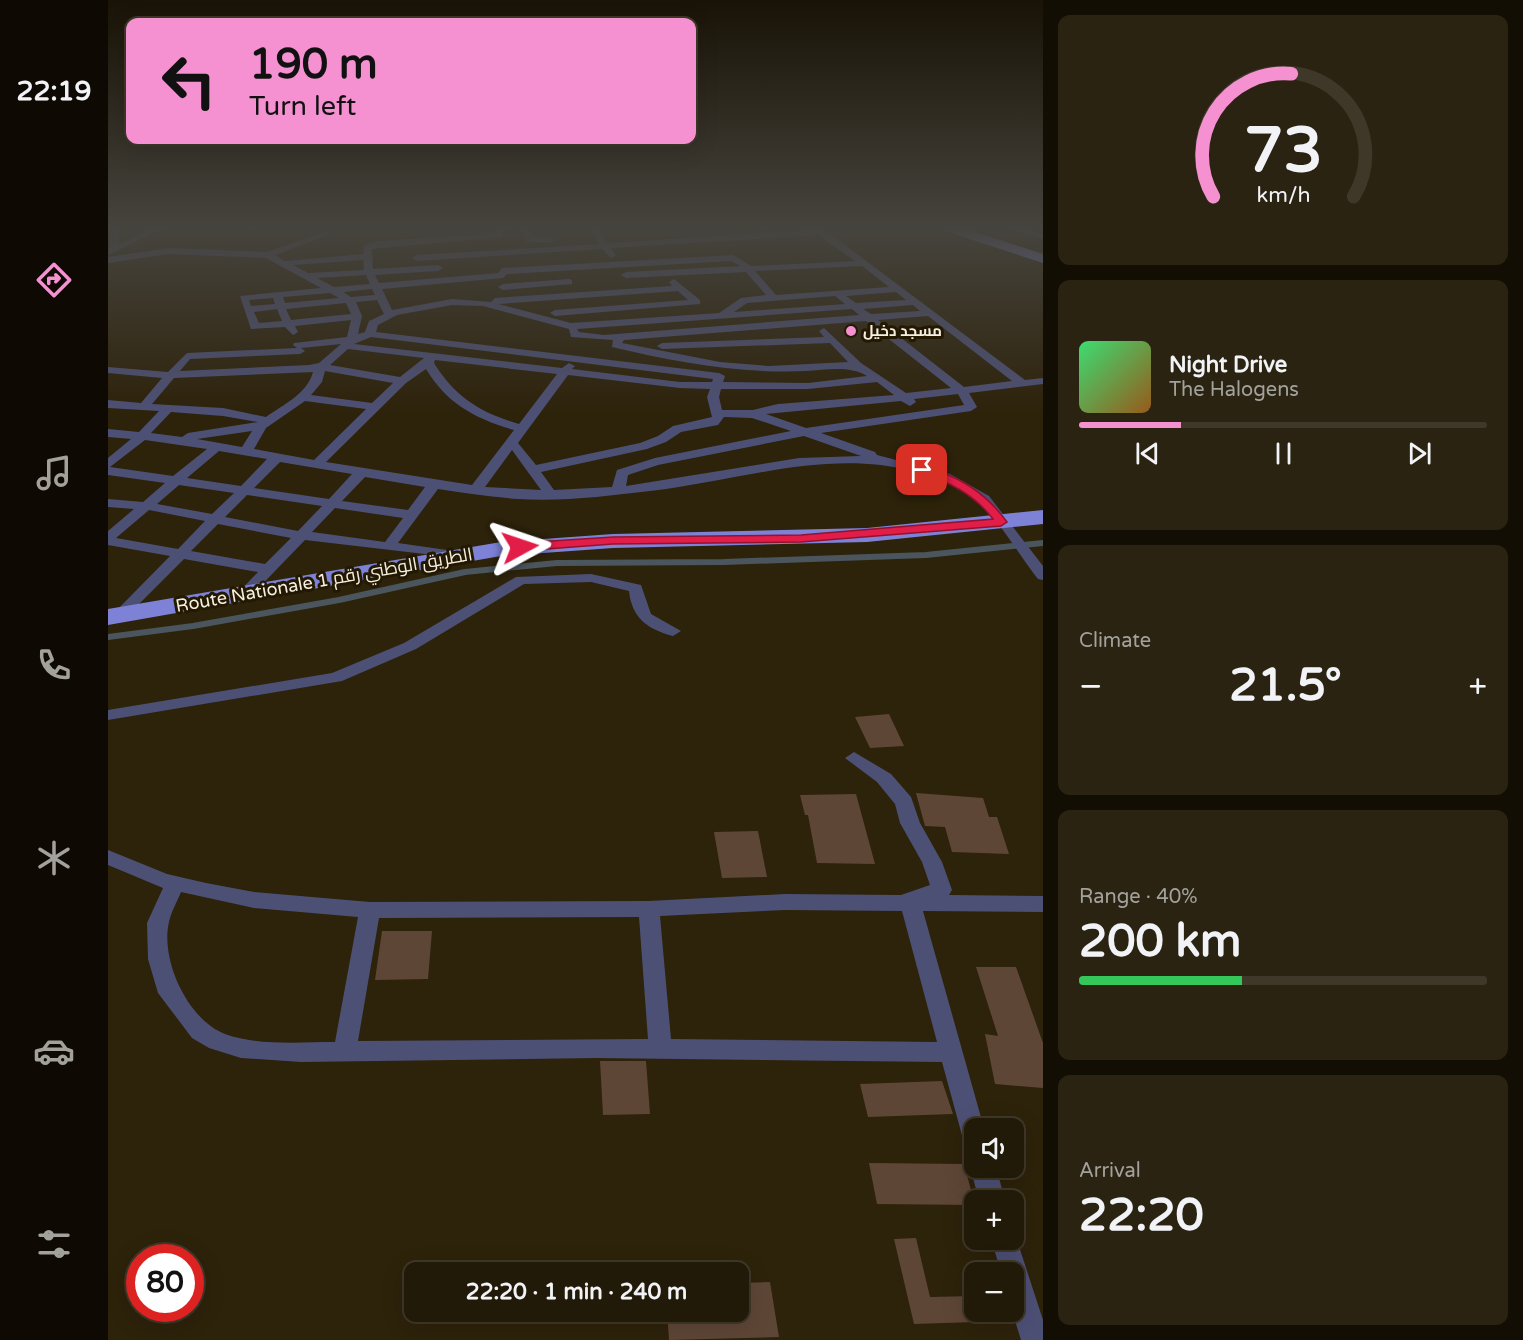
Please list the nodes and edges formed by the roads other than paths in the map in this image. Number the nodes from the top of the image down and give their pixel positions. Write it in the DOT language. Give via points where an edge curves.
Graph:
graph roads {
  1 [pos="327,290"];
  2 [pos="320,291"];
  3 [pos="376,291"];
  4 [pos="412,291"];
  5 [pos="440,291"];
  6 [pos="499,291"];
  7 [pos="544,291"];
  8 [pos="574,291"];
  9 [pos="637,291"];
  10 [pos="644,291"];
  11 [pos="684,291"];
  12 [pos="767,291"];
  13 [pos="866,291"];
  14 [pos="899,291"];
  15 [pos="837,292"];
  16 [pos="433,293"];
  17 [pos="277,294"];
  18 [pos="577,296"];
  19 [pos="380,297"];
  20 [pos="773,297"];
  21 [pos="548,298"];
  22 [pos="485,302"];
  23 [pos="914,302"];
  24 [pos="650,306"];
  25 [pos="853,307"];
  26 [pos="353,308"];
  27 [pos="588,311"];
  28 [pos="555,313"];
  29 [pos="929,313"];
  30 [pos="284,314"];
  31 [pos="389,315"];
  32 [pos="721,316"];
  33 [pos="870,319"];
  34 [pos="661,320"];
  35 [pos="817,324"];
  36 [pos="566,325"];
  37 [pos="597,325"];
  38 [pos="370,334"];
  39 [pos="621,336"];
  40 [pos="604,339"];
  41 [pos="831,340"];
  42 [pos="349,343"];
  43 [pos="299,348"];
  44 [pos="631,348"];
  45 [pos="574,358"];
  46 [pos="429,360"];
  47 [pos="857,365"];
  48 [pos="320,368"];
  49 [pos="108,370"];
  50 [pos="565,373"];
  51 [pos="169,375"];
  52 [pos="718,376"];
  53 [pos="879,378"];
  54 [pos="402,381"];
  55 [pos="1043,381"];
  56 [pos="1023,384"];
  57 [pos="963,392"];
  58 [pos="303,397"];
  59 [pos="905,398"];
  60 [pos="108,404"];
  61 [pos="144,406"];
  62 [pos="374,406"];
  63 [pos="168,408"];
  64 [pos="718,412"];
  65 [pos="753,414"];
  66 [pos="926,414"];
  67 [pos="265,423"];
  68 [pos="520,428"];
  69 [pos="108,432"];
  70 [pos="806,432"];
  71 [pos="142,435"];
  72 [pos="174,439"];
  73 [pos="509,443"];
  74 [pos="216,447"];
  75 [pos="246,452"];
  76 [pos="278,456"];
  77 [pos="877,459"];
  78 [pos="108,464"];
  79 [pos="317,464"];
  80 [pos="532,470"];
  81 [pos="108,471"];
  82 [pos="362,472"];
  83 [pos="178,480"];
  84 [pos="434,485"];
  85 [pos="245,489"];
  86 [pos="475,490"];
  87 [pos="618,490"];
  88 [pos="551,495"];
  89 [pos="108,503"];
  90 [pos="329,505"];
  91 [pos="147,506"];
  92 [pos="412,515"];
  93 [pos="1043,518"];
  94 [pos="215,520"];
  95 [pos="1002,525"];
  96 [pos="299,535"];
  97 [pos="108,539"];
  98 [pos="388,547"];
  99 [pos="181,553"];
  100 [pos="454,555"];
  101 [pos="267,569"];
  102 [pos="1043,576"];
  103 [pos="243,596"];
  104 [pos="113,616"];
  105 [pos="673,631"];
  106 [pos="108,715"];
  107 [pos="854,758"];
  108 [pos="108,857"];
  109 [pos="175,883"];
  110 [pos="887,904"];
  111 [pos="911,904"];
  112 [pos="1043,904"];
  113 [pos="648,909"];
  114 [pos="370,910"];
  115 [pos="660,1050"];
  116 [pos="345,1051"];
  117 [pos="951,1052"];
  118 [pos="969,1118"];
  119 [pos="1007,1250"];
  120 [pos="1035,1340"];
  1 -- 26 [label="street"];
  2 -- 17 [label="street"];
  3 -- 19 [label="street"];
  4 -- 16 [label="street"];
  5 -- 16 [label="street"];
  6 -- 22 [label="street"];
  7 -- 21 [label="street"];
  8 -- 18 [label="street"];
  9 -- 10 [label="street"];
  9 -- 18 [label="street"];
  9 -- 24 [label="street"];
  11 -- 24 [label="street" via="696,303"];
  12 -- 20 [label="street"];
  13 -- 15 [label="street"];
  14 -- 23 [label="street"];
  15 -- 20 [label="street"];
  15 -- 25 [label="street"];
  16 -- 22 [label="street"];
  16 -- 31 [label="street"];
  17 -- 30 [label="street"];
  17 -- 30 [label="street" via="244,297 249,313"];
  18 -- 21 [label="street"];
  18 -- 27 [label="street"];
  19 -- 26 [label="street"];
  19 -- 31 [label="street"];
  20 -- 32 [label="street" via="744,300"];
  21 -- 22 [label="street"];
  21 -- 28 [label="street"];
  22 -- 36 [label="street"];
  23 -- 25 [label="street"];
  23 -- 29 [label="street"];
  24 -- 27 [label="street"];
  24 -- 34 [label="street"];
  25 -- 32 [label="street"];
  25 -- 33 [label="street"];
  26 -- 30 [label="street"];
  26 -- 30 [label="street"];
  26 -- 42 [label="street"];
  27 -- 28 [label="street"];
  27 -- 37 [label="street"];
  28 -- 36 [label="street"];
  29 -- 33 [label="street"];
  29 -- 56 [label="street"];
  30 -- 43 [label="street"];
  31 -- 38 [label="street" via="373,323"];
  32 -- 34 [label="street"];
  33 -- 35 [label="street"];
  33 -- 57 [label="street"];
  34 -- 37 [label="street"];
  35 -- 39 [label="street"];
  35 -- 41 [label="street"];
  36 -- 37 [label="street"];
  36 -- 40 [label="street" via="575,335"];
  38 -- 42 [label="street"];
  38 -- 45 [label="street"];
  39 -- 40 [label="street"];
  39 -- 44 [label="street" via="616,345"];
  40 -- 45 [label="street"];
  41 -- 44 [label="street"];
  41 -- 47 [label="street"];
  42 -- 43 [label="street"];
  42 -- 46 [label="street"];
  42 -- 48 [label="street"];
  43 -- 48 [label="street" via="309,363"];
  43 -- 51 [label="street" via="187,357"];
  44 -- 52 [label="street"];
  45 -- 50 [label="street"];
  45 -- 52 [label="street"];
  46 -- 50 [label="street"];
  46 -- 54 [label="street"];
  46 -- 68 [label="street" via="449,393 468,409"];
  47 -- 52 [label="street"];
  47 -- 53 [label="street"];
  48 -- 51 [label="street"];
  48 -- 54 [label="street"];
  48 -- 58 [label="street" via="316,382"];
  49 -- 51 [label="street"];
  50 -- 52 [label="street" via="657,383"];
  50 -- 68 [label="street"];
  51 -- 61 [label="street"];
  52 -- 53 [label="street" via="808,387"];
  52 -- 64 [label="street" via="714,397"];
  53 -- 59 [label="street"];
  54 -- 62 [label="street"];
  55 -- 56 [label="street"];
  56 -- 57 [label="street"];
  57 -- 59 [label="street"];
  57 -- 66 [label="street" via="971,407"];
  58 -- 62 [label="street"];
  58 -- 67 [label="street"];
  59 -- 65 [label="street" via="778,408"];
  59 -- 66 [label="street"];
  60 -- 61 [label="street"];
  61 -- 63 [label="street"];
  62 -- 79 [label="street"];
  63 -- 67 [label="street" via="223,412"];
  63 -- 71 [label="street"];
  64 -- 65 [label="street"];
  64 -- 80 [label="street" via="714,422 677,429 643,446"];
  65 -- 70 [label="street"];
  66 -- 70 [label="street"];
  67 -- 72 [label="street"];
  67 -- 75 [label="street"];
  68 -- 73 [label="street"];
  69 -- 71 [label="street"];
  70 -- 77 [label="street"];
  70 -- 87 [label="street" via="635,468 622,473"];
  71 -- 72 [label="street"];
  71 -- 78 [label="street"];
  72 -- 74 [label="street"];
  73 -- 80 [label="street"];
  73 -- 86 [label="street"];
  74 -- 75 [label="street"];
  74 -- 83 [label="street"];
  75 -- 76 [label="street"];
  76 -- 79 [label="street"];
  76 -- 85 [label="street"];
  77 -- 87 [label="street" via="799,462"];
  77 -- 95 [label="street" via="945,477 984,499"];
  79 -- 82 [label="street"];
  80 -- 88 [label="street"];
  81 -- 83 [label="street"];
  82 -- 84 [label="street"];
  82 -- 90 [label="street"];
  83 -- 85 [label="street"];
  83 -- 91 [label="street"];
  84 -- 86 [label="street"];
  84 -- 92 [label="street"];
  85 -- 90 [label="street"];
  85 -- 94 [label="street"];
  86 -- 88 [label="street"];
  87 -- 88 [label="street"];
  89 -- 91 [label="street"];
  90 -- 92 [label="street"];
  90 -- 96 [label="street"];
  91 -- 94 [label="street"];
  91 -- 97 [label="street"];
  92 -- 98 [label="street"];
  93 -- 95 [label="highway, Route Nationale الطريق الوطني رقم 1"];
  94 -- 96 [label="street"];
  94 -- 99 [label="street"];
  95 -- 100 [label="highway, Route Nationale الطريق الوطني رقم 1" via="801,539 577,542"];
  95 -- 102 [label="street"];
  96 -- 98 [label="street"];
  96 -- 101 [label="street"];
  97 -- 99 [label="street"];
  98 -- 100 [label="street"];
  99 -- 101 [label="street"];
  99 -- 104 [label="street"];
  100 -- 103 [label="highway, Route Nationale الطريق الوطني رقم 1"];
  101 -- 103 [label="street"];
  103 -- 104 [label="highway, Route Nationale الطريق الوطني رقم 1"];
  105 -- 106 [label="street" via="649,622 638,611 636,588 591,578 521,580 410,646 336,677"];
  107 -- 110 [label="street" via="884,778 904,802 942,890"];
  108 -- 109 [label="street"];
  109 -- 114 [label="street" via="254,900"];
  109 -- 116 [label="street" via="158,923 159,959 169,993 200,1031 241,1048"];
  110 -- 111 [label="street"];
  110 -- 113 [label="street" via="785,902"];
  111 -- 112 [label="street"];
  111 -- 117 [label="street"];
  113 -- 114 [label="street"];
  113 -- 115 [label="street"];
  114 -- 116 [label="street"];
  115 -- 116 [label="street"];
  115 -- 117 [label="street"];
  117 -- 118 [label="street"];
  119 -- 120 [label="street"];
}
